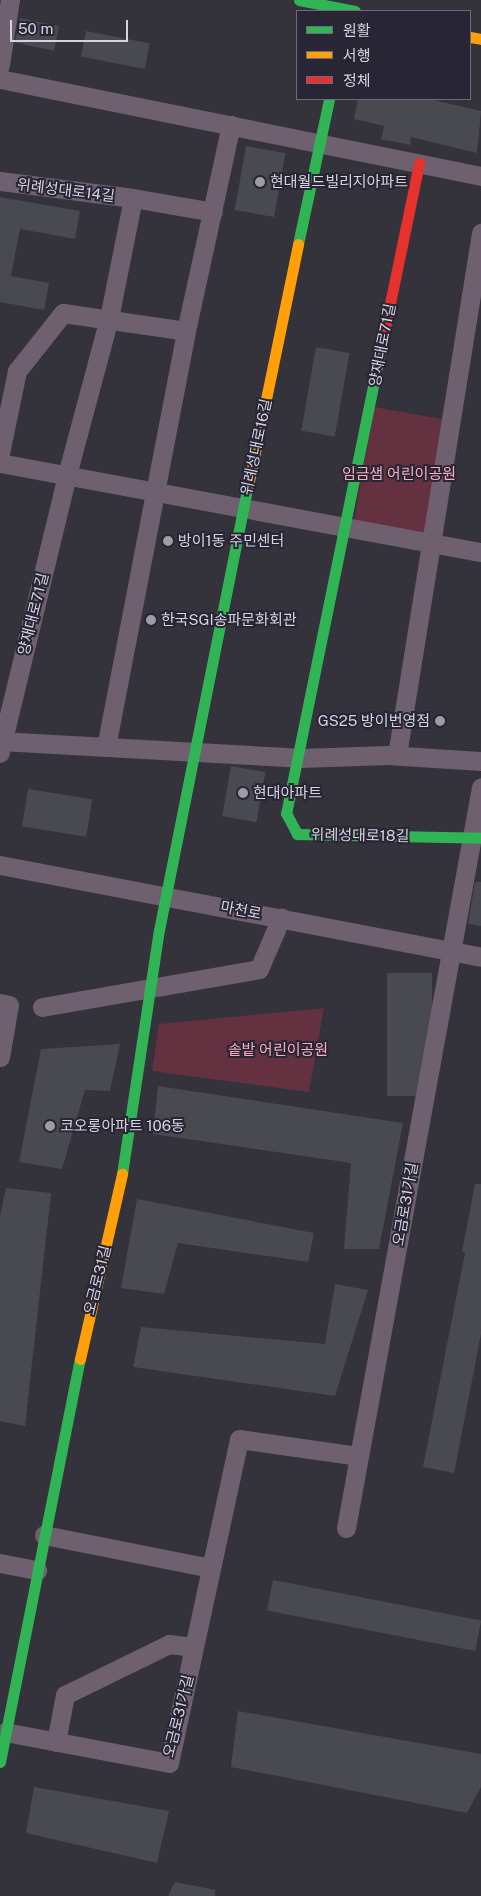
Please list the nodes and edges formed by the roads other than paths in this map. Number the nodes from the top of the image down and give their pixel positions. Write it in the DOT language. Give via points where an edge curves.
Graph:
graph roads {
  1 [pos="10,0"];
  2 [pos="299,0"];
  3 [pos="345,10"];
  4 [pos="0,65"];
  5 [pos="0,79"];
  6 [pos="329,100"];
  7 [pos="231,125"];
  8 [pos="320,144"];
  9 [pos="419,163"];
  10 [pos="481,176"];
  11 [pos="0,181"];
  12 [pos="133,198"];
  13 [pos="213,212"];
  14 [pos="481,233"];
  15 [pos="109,318"];
  16 [pos="186,331"];
  17 [pos="0,453"];
  18 [pos="0,463"];
  19 [pos="67,475"];
  20 [pos="156,492"];
  21 [pos="243,508"];
  22 [pos="346,527"];
  23 [pos="431,543"];
  24 [pos="481,552"];
  25 [pos="1,745"];
  26 [pos="106,747"];
  27 [pos="196,752"];
  28 [pos="397,756"];
  29 [pos="300,758"];
  30 [pos="481,761"];
  31 [pos="481,787"];
  32 [pos="477,837"];
  33 [pos="0,865"];
  34 [pos="167,896"];
  35 [pos="281,918"];
  36 [pos="452,951"];
  37 [pos="481,957"];
  38 [pos="149,989"];
  39 [pos="5,1004"];
  40 [pos="42,1007"];
  41 [pos="0,1057"];
  42 [pos="358,1456"];
  43 [pos="346,1528"];
  44 [pos="44,1535"];
  45 [pos="0,1563"];
  46 [pos="211,1568"];
  47 [pos="37,1570"];
  48 [pos="194,1647"];
  49 [pos="5,1732"];
  50 [pos="56,1742"];
  51 [pos="0,1762"];
  1 -- 4 [label="street"];
  2 -- 3 [label="street"];
  5 -- 7 [label="street"];
  6 -- 8 [label="street, 위례성대로16길"];
  7 -- 8 [label="street"];
  7 -- 13 [label="street"];
  8 -- 9 [label="street"];
  8 -- 21 [label="street, 위례성대로16길"];
  9 -- 10 [label="street"];
  9 -- 22 [label="street, 양재대로71길"];
  11 -- 12 [label="street, 위례성대로14길"];
  12 -- 13 [label="street, 위례성대로14길"];
  12 -- 15 [label="street, 위례성대로14길"];
  13 -- 16 [label="street"];
  14 -- 23 [label="street"];
  15 -- 16 [label="street"];
  15 -- 17 [label="street" via="63,313 17,371"];
  15 -- 19 [label="street, 양재대로71길"];
  16 -- 20 [label="street"];
  18 -- 19 [label="street"];
  19 -- 20 [label="street"];
  19 -- 25 [label="street, 양재대로71길"];
  20 -- 21 [label="street"];
  20 -- 26 [label="street"];
  21 -- 22 [label="street"];
  21 -- 27 [label="street, 위례성대로16길"];
  22 -- 23 [label="street"];
  22 -- 29 [label="street, 양재대로71길"];
  23 -- 24 [label="street"];
  23 -- 28 [label="street"];
  25 -- 26 [label="street"];
  26 -- 27 [label="street"];
  27 -- 29 [label="street"];
  27 -- 34 [label="street, 위례성대로16길"];
  28 -- 29 [label="street"];
  28 -- 30 [label="street"];
  29 -- 32 [label="street, 위례성대로18길" via="286,812 297,834"];
  31 -- 32 [label="street"];
  32 -- 36 [label="street"];
  33 -- 34 [label="street, 마천로"];
  34 -- 35 [label="street, 마천로"];
  34 -- 38 [label="street, 오금로31길"];
  35 -- 36 [label="street, 마천로"];
  35 -- 38 [label="street" via="260,970"];
  36 -- 37 [label="street, 마천로"];
  36 -- 42 [label="street, 오금로31가길"];
  38 -- 40 [label="street"];
  38 -- 44 [label="street, 오금로31길" via="121,1180 88,1319"];
  39 -- 41 [label="street"];
  42 -- 43 [label="street, 오금로31가길"];
  42 -- 46 [label="street, 오금로31가길" via="239,1439"];
  44 -- 46 [label="street"];
  44 -- 47 [label="street, 오금로31길"];
  45 -- 47 [label="street"];
  46 -- 48 [label="street, 오금로31가길"];
  47 -- 49 [label="street, 오금로31길"];
  48 -- 50 [label="street" via="168,1644 65,1695"];
  48 -- 50 [label="street, 오금로31가길" via="169,1763"];
  49 -- 50 [label="street, 오금로31가길"];
  49 -- 51 [label="street, 오금로31길"];
}
